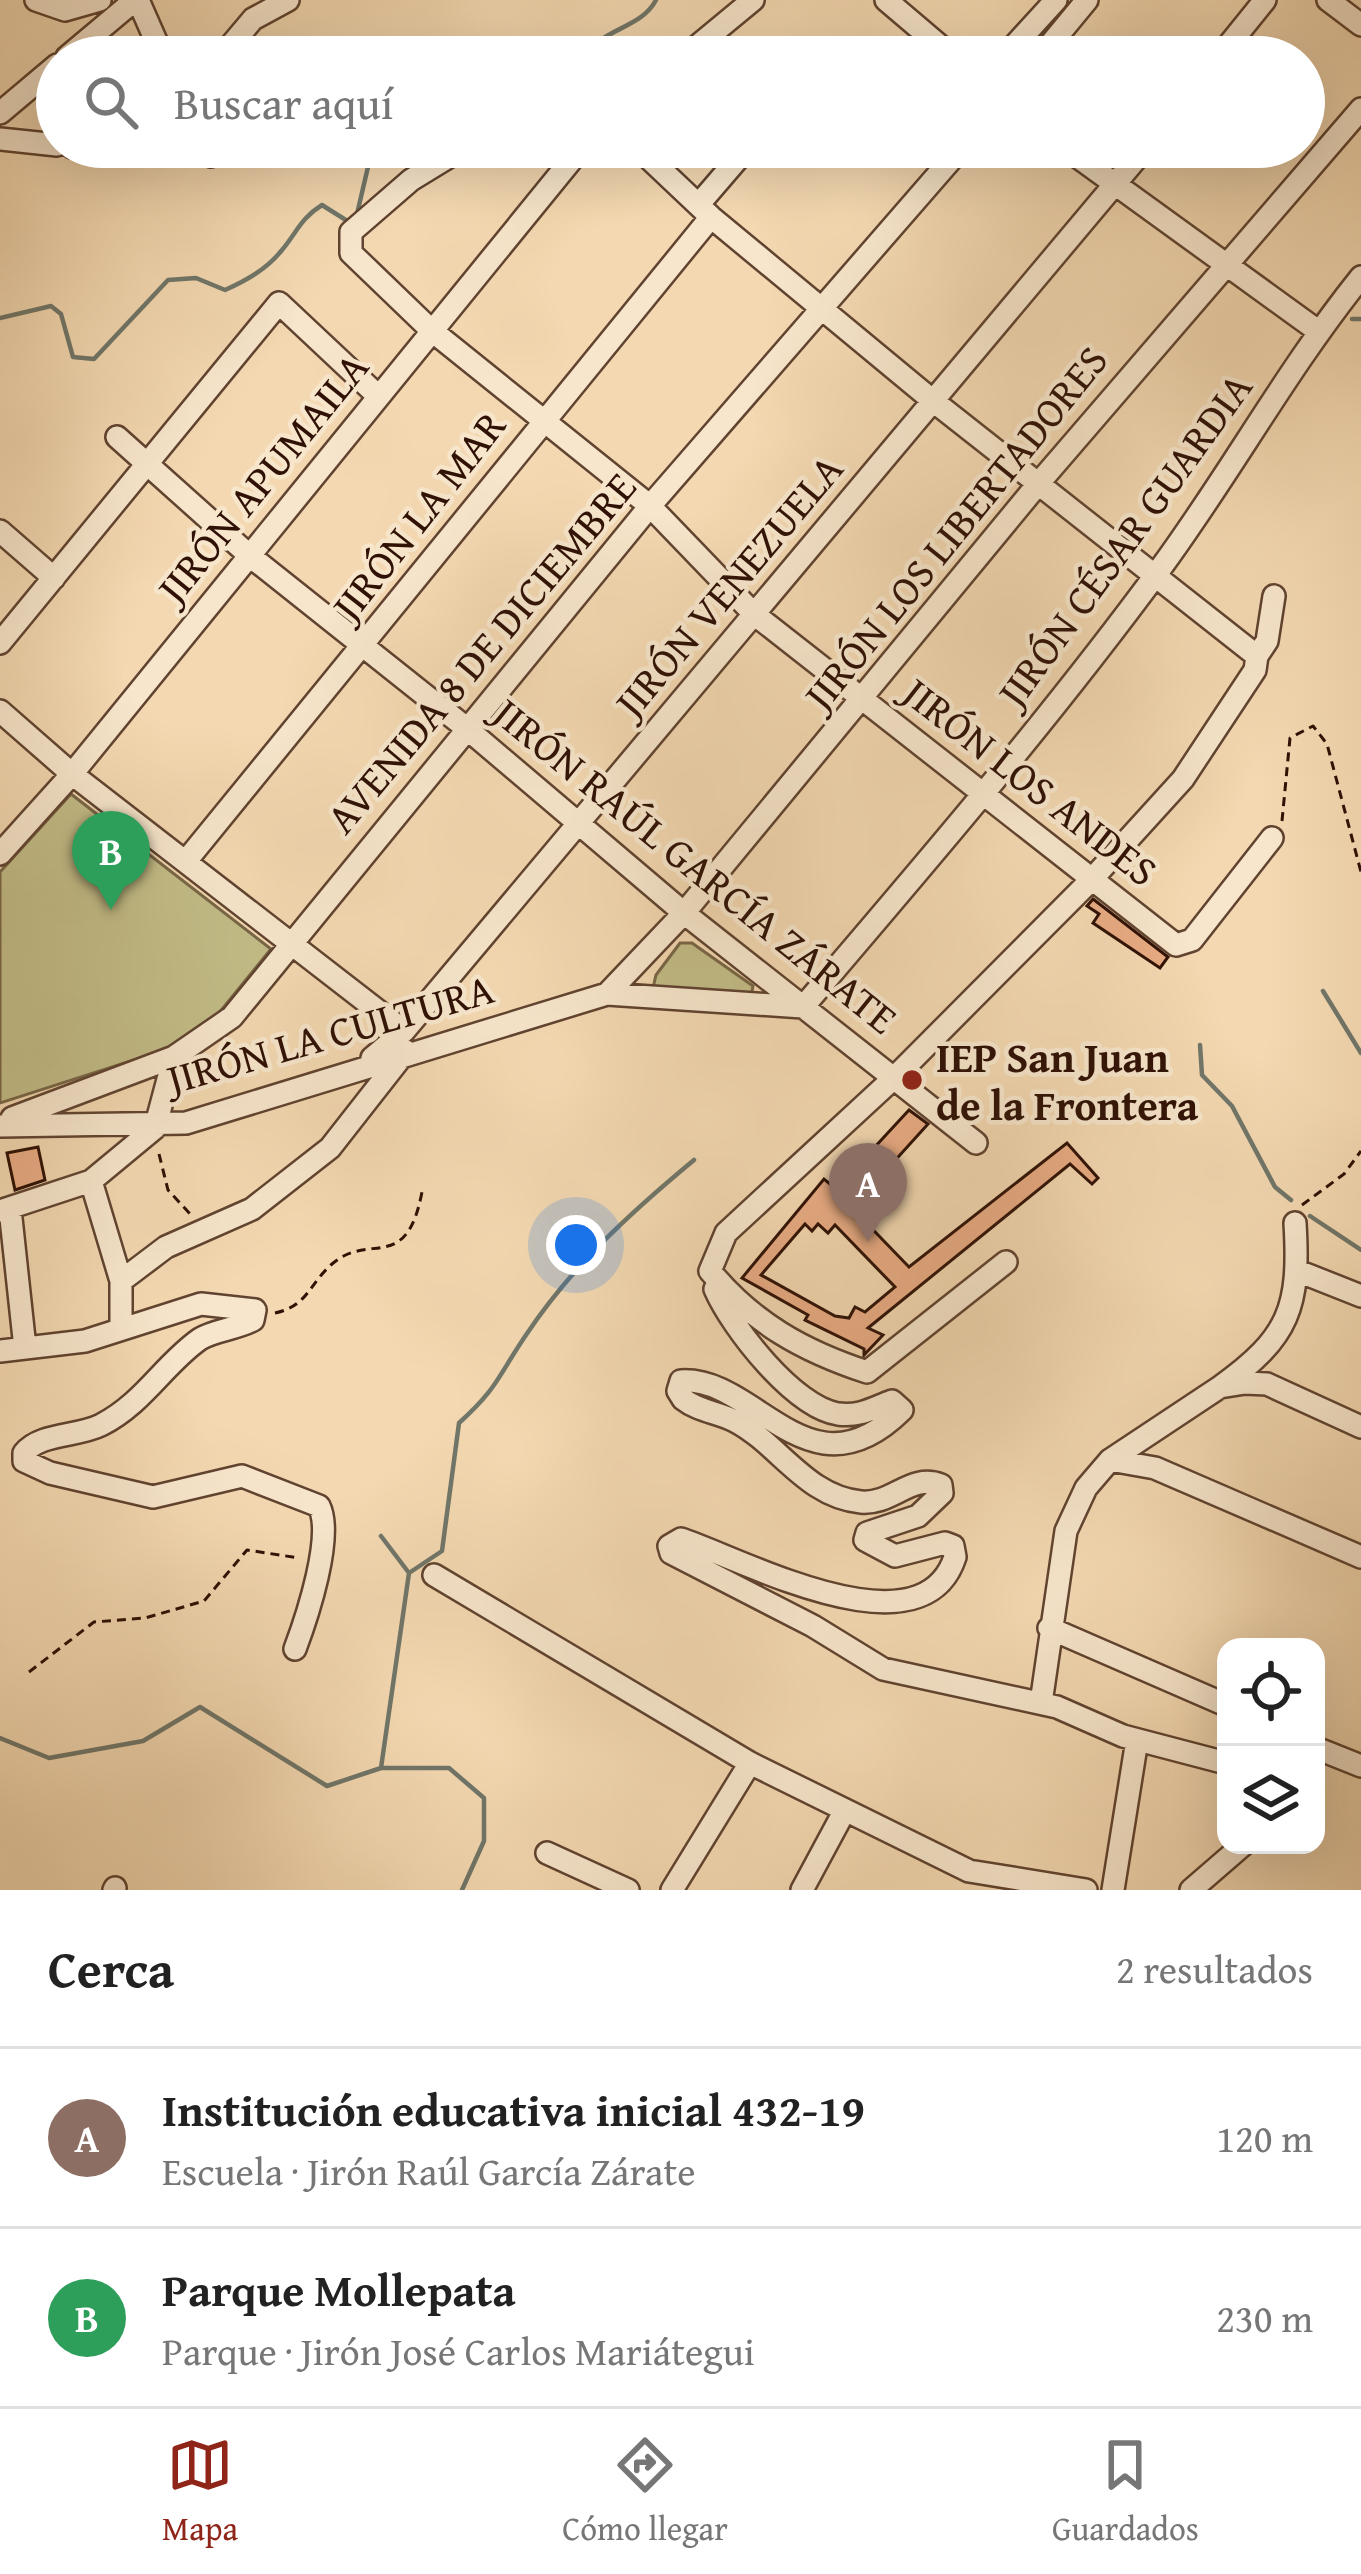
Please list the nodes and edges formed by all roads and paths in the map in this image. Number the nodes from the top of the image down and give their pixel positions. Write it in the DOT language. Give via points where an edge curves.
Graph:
graph roads {
  1 [pos="36,0"];
  2 [pos="100,0"];
  3 [pos="137,0"];
  4 [pos="288,0"];
  5 [pos="753,0"];
  6 [pos="1056,0"];
  7 [pos="1088,0"];
  8 [pos="1265,0"];
  9 [pos="1328,0"];
  10 [pos="895,3"];
  11 [pos="247,10"];
  12 [pos="1361,26"];
  13 [pos="93,36"];
  14 [pos="153,36"];
  15 [pos="709,36"];
  16 [pos="930,36"];
  17 [pos="1023,36"];
  18 [pos="1058,36"];
  19 [pos="1236,36"];
  20 [pos="36,83"];
  21 [pos="1361,109"];
  22 [pos="0,113"];
  23 [pos="0,139"];
  24 [pos="36,143"];
  25 [pos="1325,150"];
  26 [pos="435,168"];
  27 [pos="565,168"];
  28 [pos="659,168"];
  29 [pos="734,168"];
  30 [pos="944,168"];
  31 [pos="1090,168"];
  32 [pos="1129,168"];
  33 [pos="1310,168"];
  34 [pos="1114,187"];
  35 [pos="705,211"];
  36 [pos="1224,266"];
  37 [pos="1361,277"];
  38 [pos="823,305"];
  39 [pos="431,330"];
  40 [pos="1318,332"];
  41 [pos="377,395"];
  42 [pos="932,400"];
  43 [pos="542,422"];
  44 [pos="117,437"];
  45 [pos="146,464"];
  46 [pos="1037,484"];
  47 [pos="650,506"];
  48 [pos="0,531"];
  49 [pos="250,556"];
  50 [pos="1155,575"];
  51 [pos="54,578"];
  52 [pos="1274,596"];
  53 [pos="754,614"];
  54 [pos="0,643"];
  55 [pos="363,647"];
  56 [pos="1256,663"];
  57 [pos="863,701"];
  58 [pos="0,711"];
  59 [pos="465,728"];
  60 [pos="72,774"];
  61 [pos="982,796"];
  62 [pos="579,825"];
  63 [pos="1272,838"];
  64 [pos="0,854"];
  65 [pos="186,860"];
  66 [pos="1361,872"];
  67 [pos="1093,878"];
  68 [pos="684,913"];
  69 [pos="290,946"];
  70 [pos="607,994"];
  71 [pos="803,1007"];
  72 [pos="405,1041"];
  73 [pos="174,1057"];
  74 [pos="896,1076"];
  75 [pos="0,1125"];
  76 [pos="156,1126"];
  77 [pos="976,1143"];
  78 [pos="1361,1151"];
  79 [pos="91,1181"];
  80 [pos="422,1192"];
  81 [pos="5,1210"];
  82 [pos="1295,1223"];
  83 [pos="202,1234"];
  84 [pos="1006,1262"];
  85 [pos="1298,1270"];
  86 [pos="710,1271"];
  87 [pos="121,1281"];
  88 [pos="1361,1296"];
  89 [pos="255,1315"];
  90 [pos="121,1328"];
  91 [pos="25,1348"];
  92 [pos="0,1351"];
  93 [pos="1220,1387"];
  94 [pos="1361,1426"];
  95 [pos="1110,1460"];
  96 [pos="1361,1557"];
  97 [pos="316,1558"];
  98 [pos="434,1575"];
  99 [pos="1049,1628"];
  100 [pos="295,1649"];
  101 [pos="29,1672"];
  102 [pos="1217,1701"];
  103 [pos="1041,1703"];
  104 [pos="1137,1740"];
  105 [pos="1325,1752"];
  106 [pos="1217,1761"];
  107 [pos="750,1763"];
  108 [pos="1361,1766"];
  109 [pos="845,1810"];
  110 [pos="547,1853"];
  111 [pos="1233,1854"];
  112 [pos="969,1880"];
  113 [pos="628,1890"];
  114 [pos="673,1890"];
  115 [pos="802,1890"];
  116 [pos="1086,1890"];
  117 [pos="1113,1890"];
  118 [pos="1191,1890"];
  1 -- 2 [label="street" via="65,10"];
  3 -- 13 [label="street"];
  3 -- 14 [label="street"];
  4 -- 11 [label="street"];
  5 -- 15 [label="street"];
  6 -- 17 [label="street"];
  7 -- 18 [label="street"];
  8 -- 19 [label="street"];
  9 -- 12 [label="street"];
  10 -- 16 [label="street"];
  20 -- 22 [label="street"];
  21 -- 25 [label="street, JIRÓN LOS LIBERTADORES"];
  23 -- 24 [label="street"];
  26 -- 39 [label="street, JIRÓN LOS ANDES" via="351,232 351,253"];
  27 -- 39 [label="street, JIRÓN APUMAILA"];
  28 -- 35 [label="street"];
  29 -- 35 [label="street, JIRÓN LA MAR"];
  30 -- 38 [label="street, AVENIDA 8 DE DICIEMBRE"];
  31 -- 34 [label="street"];
  32 -- 34 [label="street, JIRÓN VENEZUELA"];
  33 -- 36 [label="street, JIRÓN LOS LIBERTADORES"];
  34 -- 36 [label="street"];
  34 -- 42 [label="street, JIRÓN VENEZUELA"];
  35 -- 38 [label="street"];
  35 -- 43 [label="street, JIRÓN LA MAR"];
  36 -- 40 [label="street"];
  36 -- 46 [label="street, JIRÓN LOS LIBERTADORES"];
  37 -- 40 [label="street, JIRÓN CÉSAR GUARDIA"];
  38 -- 42 [label="street"];
  38 -- 47 [label="street, AVENIDA 8 DE DICIEMBRE"];
  39 -- 41 [label="street, JIRÓN APUMAILA"];
  39 -- 43 [label="street, JIRÓN LOS ANDES"];
  40 -- 50 [label="street, JIRÓN CÉSAR GUARDIA"];
  41 -- 45 [label="street" via="279,303"];
  41 -- 49 [label="street, JIRÓN APUMAILA"];
  42 -- 46 [label="street"];
  42 -- 53 [label="street, JIRÓN VENEZUELA"];
  43 -- 47 [label="street, JIRÓN LOS ANDES"];
  43 -- 55 [label="street, JIRÓN LA MAR"];
  44 -- 45 [label="street, JIRÓN RAÚL GARCÍA ZÁRATE"];
  45 -- 49 [label="street, JIRÓN RAÚL GARCÍA ZÁRATE"];
  45 -- 51 [label="street"];
  46 -- 50 [label="street"];
  46 -- 57 [label="street, JIRÓN LOS LIBERTADORES"];
  47 -- 53 [label="street, JIRÓN LOS ANDES"];
  47 -- 59 [label="street, AVENIDA 8 DE DICIEMBRE"];
  48 -- 51 [label="street"];
  49 -- 55 [label="street, JIRÓN RAÚL GARCÍA ZÁRATE"];
  49 -- 60 [label="street, JIRÓN APUMAILA"];
  50 -- 56 [label="street"];
  50 -- 61 [label="street, JIRÓN CÉSAR GUARDIA"];
  51 -- 54 [label="street"];
  52 -- 56 [label="street"];
  53 -- 57 [label="street, JIRÓN LOS ANDES"];
  53 -- 62 [label="street, JIRÓN VENEZUELA"];
  55 -- 59 [label="street, JIRÓN RAÚL GARCÍA ZÁRATE"];
  55 -- 65 [label="street, JIRÓN LA MAR"];
  56 -- 67 [label="street" via="1183,779"];
  57 -- 61 [label="street, JIRÓN LOS ANDES"];
  57 -- 68 [label="street, JIRÓN LOS LIBERTADORES"];
  58 -- 60 [label="street"];
  59 -- 62 [label="street, JIRÓN RAÚL GARCÍA ZÁRATE"];
  59 -- 69 [label="street, AVENIDA 8 DE DICIEMBRE"];
  60 -- 64 [label="street, JIRÓN APUMAILA"];
  60 -- 65 [label="street"];
  61 -- 67 [label="street, JIRÓN LOS ANDES"];
  61 -- 71 [label="street, JIRÓN CÉSAR GUARDIA"];
  62 -- 68 [label="street, JIRÓN RAÚL GARCÍA ZÁRATE"];
  62 -- 72 [label="street, JIRÓN VENEZUELA"];
  63 -- 66 [label="path" via="1286,812 1290,738 1312,726 1327,744"];
  63 -- 67 [label="street, JIRÓN LOS ANDES" via="1192,940 1176,945"];
  65 -- 69 [label="street"];
  67 -- 74 [label="street"];
  68 -- 70 [label="street, JIRÓN LOS LIBERTADORES"];
  68 -- 71 [label="street, JIRÓN RAÚL GARCÍA ZÁRATE"];
  69 -- 72 [label="street"];
  69 -- 73 [label="street, AVENIDA 8 DE DICIEMBRE" via="232,1017"];
  70 -- 71 [label="street"];
  70 -- 72 [label="street, JIRÓN LA CULTURA"];
  71 -- 74 [label="street, JIRÓN RAÚL GARCÍA ZÁRATE"];
  72 -- 76 [label="street, JIRÓN LA CULTURA" via="363,1066"];
  72 -- 83 [label="street, JIRÓN VENEZUELA" via="331,1148 252,1209"];
  73 -- 75 [label="street, AVENIDA 8 DE DICIEMBRE"];
  73 -- 76 [label="street"];
  74 -- 77 [label="street, JIRÓN RAÚL GARCÍA ZÁRATE"];
  74 -- 86 [label="street" via="726,1233"];
  75 -- 76 [label="street, JIRÓN LA CULTURA"];
  76 -- 79 [label="street"];
  76 -- 83 [label="path" via="162,1177"];
  78 -- 82 [label="path" via="1304,1203"];
  79 -- 81 [label="street"];
  79 -- 87 [label="street"];
  80 -- 89 [label="path" via="401,1240 340,1259 296,1308"];
  81 -- 91 [label="street"];
  82 -- 85 [label="street"];
  83 -- 87 [label="street, JIRÓN VENEZUELA" via="166,1247"];
  84 -- 86 [label="street" via="867,1372 766,1326"];
  85 -- 88 [label="street"];
  85 -- 93 [label="street" via="1281,1331"];
  86 -- 103 [label="street" via="725,1312 814,1406 859,1415 892,1401 902,1410 865,1433 816,1441 782,1431 696,1381 681,1381 683,1399 736,1422 794,1471 855,1502 892,1498 920,1482 940,1485 930,1508 865,1540 895,1556 945,1543 955,1556 938,1583 899,1604 797,1585 680,1539 671,1553 883,1670"];
  87 -- 90 [label="street"];
  89 -- 90 [label="street" via="250,1307 201,1304"];
  89 -- 97 [label="street" via="202,1338 113,1419 35,1442 24,1461 153,1497 242,1476 319,1506 324,1526"];
  90 -- 91 [label="street"];
  91 -- 92 [label="street"];
  93 -- 94 [label="street" via="1267,1384"];
  93 -- 95 [label="street"];
  95 -- 96 [label="street" via="1155,1468"];
  95 -- 99 [label="street" via="1066,1531"];
  97 -- 100 [label="street" via="315,1594"];
  97 -- 101 [label="path" via="247,1550 204,1600 145,1618 94,1622"];
  98 -- 107 [label="street"];
  99 -- 102 [label="street"];
  99 -- 103 [label="street"];
  103 -- 104 [label="street"];
  104 -- 106 [label="street"];
  104 -- 117 [label="street"];
  105 -- 108 [label="street"];
  107 -- 109 [label="street"];
  107 -- 114 [label="street"];
  109 -- 112 [label="street"];
  109 -- 115 [label="street"];
  110 -- 113 [label="street"];
  111 -- 118 [label="street"];
  112 -- 116 [label="street"];
}
